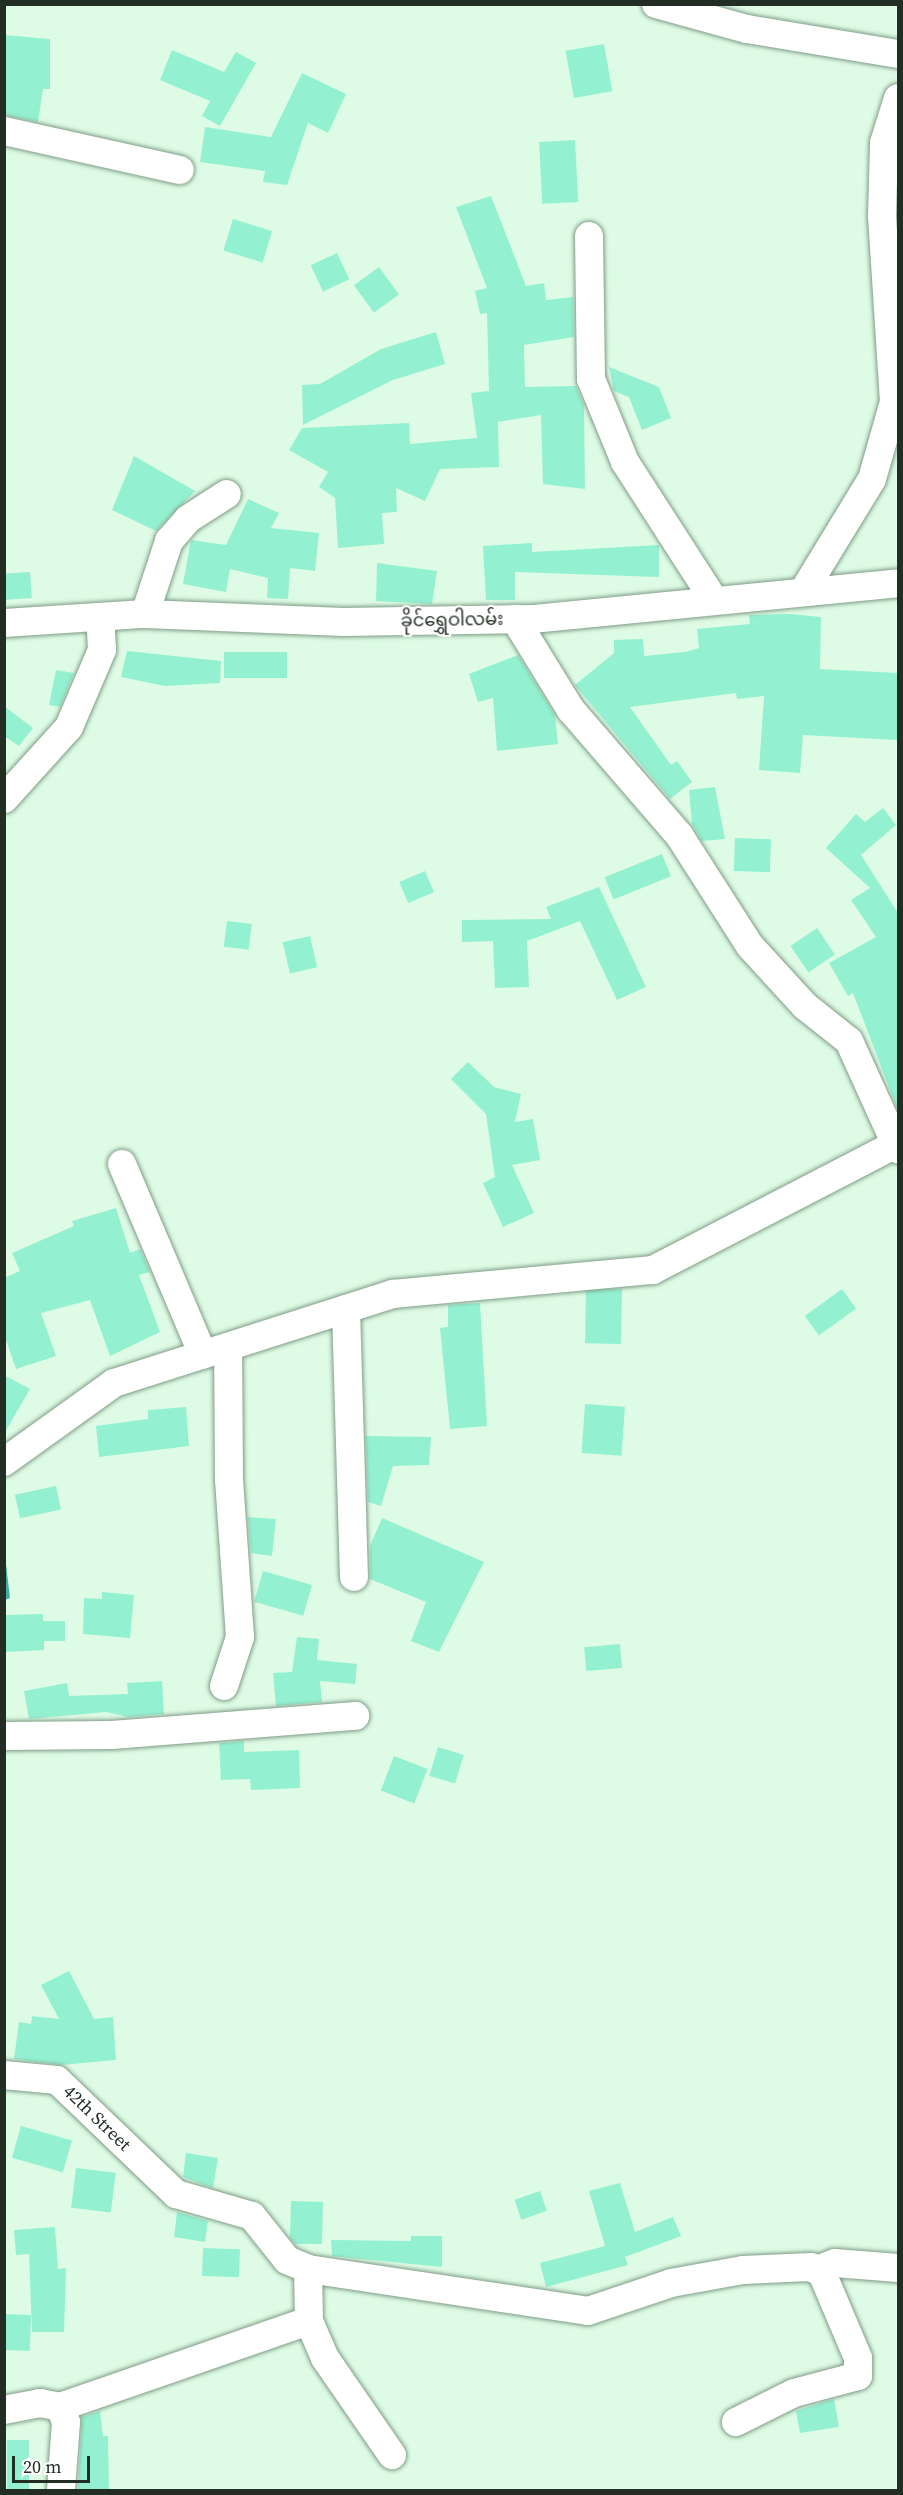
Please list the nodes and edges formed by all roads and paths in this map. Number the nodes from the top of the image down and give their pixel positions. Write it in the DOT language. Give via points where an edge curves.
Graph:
graph roads {
  1 [pos="656,4"];
  2 [pos="898,54"];
  3 [pos="898,98"];
  4 [pos="4,131"];
  5 [pos="180,170"];
  6 [pos="890,218"];
  7 [pos="589,236"];
  8 [pos="227,494"];
  9 [pos="898,583"];
  10 [pos="803,592"];
  11 [pos="712,597"];
  12 [pos="145,614"];
  13 [pos="100,616"];
  14 [pos="515,619"];
  15 [pos="4,623"];
  16 [pos="4,799"];
  17 [pos="896,1147"];
  18 [pos="122,1164"];
  19 [pos="346,1310"];
  20 [pos="215,1351"];
  21 [pos="4,1462"];
  22 [pos="354,1577"];
  23 [pos="224,1686"];
  24 [pos="356,1716"];
  25 [pos="4,1736"];
  26 [pos="4,2075"];
  27 [pos="898,2268"];
  28 [pos="308,2269"];
  29 [pos="817,2270"];
  30 [pos="309,2321"];
  31 [pos="60,2407"];
  32 [pos="4,2410"];
  33 [pos="736,2422"];
  34 [pos="392,2455"];
  35 [pos="61,2490"];
  1 -- 2 [label="street" via="747,29"];
  3 -- 6 [label="street" via="884,143"];
  4 -- 5 [label="street"];
  6 -- 10 [label="street" via="894,402 872,479"];
  7 -- 11 [label="street" via="591,379 625,462"];
  8 -- 12 [label="street" via="188,519 169,541"];
  9 -- 10 [label="street, ခိုင်ရွှေဝါလမ်း"];
  10 -- 11 [label="street, ခိုင်ရွှေဝါလမ်း"];
  11 -- 14 [label="street, ခိုင်ရွှေဝါလမ်း"];
  12 -- 13 [label="street, ခိုင်ရွှေဝါလမ်း"];
  12 -- 14 [label="street, ခိုင်ရွှေဝါလမ်း" via="344,622"];
  13 -- 15 [label="street, ခိုင်ရွှေဝါလမ်း"];
  13 -- 16 [label="street" via="102,650 69,727"];
  14 -- 17 [label="street" via="571,710 679,836 750,946 805,1006 849,1041"];
  17 -- 19 [label="street" via="652,1270 393,1294"];
  18 -- 20 [label="street"];
  19 -- 20 [label="street"];
  19 -- 22 [label="street"];
  20 -- 21 [label="street" via="114,1383"];
  20 -- 23 [label="street" via="240,1637"];
  24 -- 25 [label="street" via="112,1735"];
  26 -- 28 [label="street, 42th Street" via="39,2074 64,2085 176,2194 252,2216 287,2260"];
  27 -- 29 [label="street" via="835,2263"];
  28 -- 29 [label="street" via="588,2311 671,2283 742,2270 796,2264"];
  28 -- 30 [label="street"];
  29 -- 33 [label="street" via="858,2358 858,2376 794,2392"];
  30 -- 31 [label="street"];
  30 -- 34 [label="street" via="356,2410"];
  31 -- 32 [label="street" via="40,2403"];
  31 -- 35 [label="street" via="66,2422"];
}
